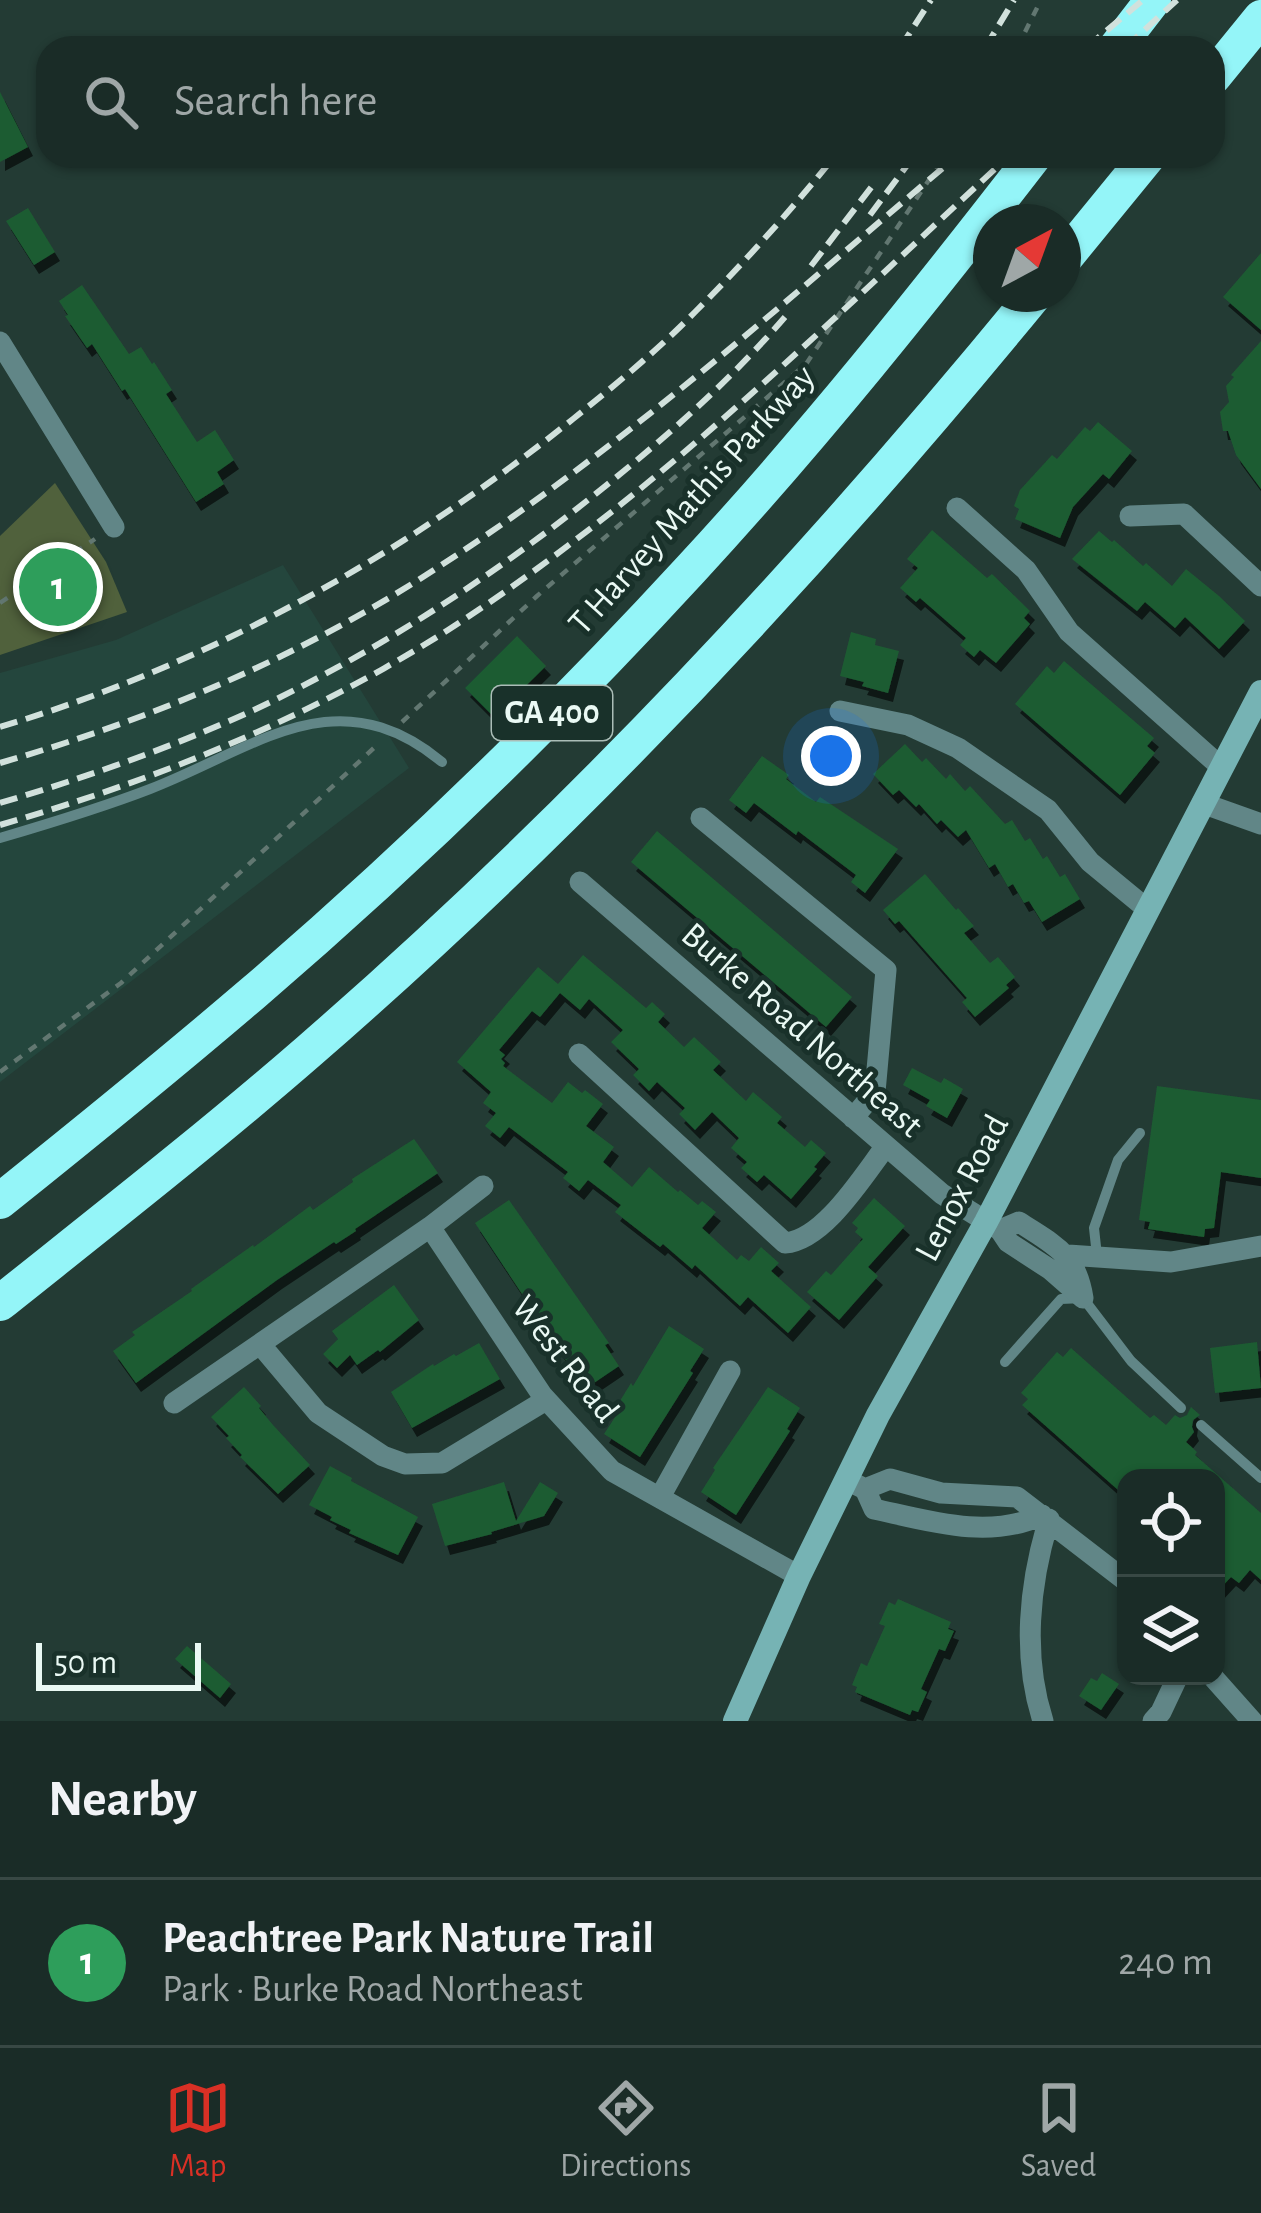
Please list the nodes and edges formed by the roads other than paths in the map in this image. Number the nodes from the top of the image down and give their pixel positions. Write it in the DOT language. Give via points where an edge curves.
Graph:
graph roads {
  1 [pos="1153,0"];
  2 [pos="1261,18"];
  3 [pos="1125,36"];
  4 [pos="1225,62"];
  5 [pos="1025,168"];
  6 [pos="1138,168"];
  7 [pos="1081,238"];
  8 [pos="1020,312"];
  9 [pos="0,341"];
  10 [pos="957,508"];
  11 [pos="1130,517"];
  12 [pos="114,526"];
  13 [pos="1261,586"];
  14 [pos="1261,692"];
  15 [pos="840,711"];
  16 [pos="1251,736"];
  17 [pos="442,762"];
  18 [pos="1221,767"];
  19 [pos="1202,803"];
  20 [pos="701,818"];
  21 [pos="1261,824"];
  22 [pos="0,838"];
  23 [pos="580,882"];
  24 [pos="1147,909"];
  25 [pos="579,1054"];
  26 [pos="853,1118"];
  27 [pos="1140,1132"];
  28 [pos="886,1146"];
  29 [pos="483,1186"];
  30 [pos="0,1201"];
  31 [pos="993,1226"];
  32 [pos="430,1227"];
  33 [pos="1261,1246"];
  34 [pos="1042,1251"];
  35 [pos="1068,1255"];
  36 [pos="1096,1256"];
  37 [pos="1083,1298"];
  38 [pos="0,1303"];
  39 [pos="260,1344"];
  40 [pos="1005,1362"];
  41 [pos="730,1371"];
  42 [pos="546,1400"];
  43 [pos="174,1403"];
  44 [pos="1181,1408"];
  45 [pos="1201,1425"];
  46 [pos="1261,1478"];
  47 [pos="855,1484"];
  48 [pos="941,1493"];
  49 [pos="660,1497"];
  50 [pos="1045,1517"];
  51 [pos="935,1522"];
  52 [pos="799,1576"];
  53 [pos="1121,1577"];
  54 [pos="1174,1685"];
  55 [pos="1220,1685"];
  56 [pos="735,1721"];
  57 [pos="1043,1721"];
  58 [pos="1153,1721"];
  59 [pos="1252,1721"];
  1 -- 3 [label="highway"];
  2 -- 4 [label="highway"];
  5 -- 30 [label="highway, T Harvey Mathis Parkway / GA 400" via="847,394 593,672 256,991"];
  6 -- 7 [label="highway"];
  8 -- 38 [label="highway, GA 400" via="749,625 578,801 309,1051"];
  9 -- 12 [label="street"];
  10 -- 18 [label="street" via="1026,570 1069,632"];
  11 -- 13 [label="street" via="1184,514"];
  14 -- 16 [label="street, Lenox Road"];
  15 -- 24 [label="street" via="908,724 958,748 1048,810 1090,862"];
  16 -- 18 [label="street, Lenox Road"];
  17 -- 22 [label="lane" via="393,730 316,721"];
  18 -- 19 [label="street, Lenox Road"];
  19 -- 21 [label="street"];
  19 -- 24 [label="street, Lenox Road"];
  20 -- 26 [label="street" via="886,970 875,1091"];
  23 -- 26 [label="street, Burke Road Northeast"];
  24 -- 31 [label="street, Lenox Road"];
  25 -- 28 [label="street" via="785,1244 823,1225"];
  26 -- 28 [label="street, Burke Road Northeast"];
  27 -- 36 [label="lane" via="1118,1160 1094,1228"];
  28 -- 31 [label="street, Burke Road Northeast"];
  29 -- 32 [label="street"];
  31 -- 34 [label="street, Burke Road Northeast" via="1008,1242"];
  31 -- 47 [label="street, Lenox Road" via="878,1415"];
  32 -- 39 [label="street"];
  32 -- 42 [label="street, West Road"];
  33 -- 36 [label="street" via="1171,1262"];
  34 -- 35 [label="street"];
  34 -- 37 [label="street"];
  35 -- 36 [label="street"];
  35 -- 37 [label="street"];
  37 -- 40 [label="lane" via="1061,1299"];
  37 -- 44 [label="lane"];
  39 -- 42 [label="street" via="318,1413 405,1464 442,1463"];
  39 -- 43 [label="street"];
  41 -- 49 [label="street"];
  42 -- 49 [label="street, West Road" via="612,1471"];
  45 -- 46 [label="lane"];
  47 -- 48 [label="street" via="890,1479"];
  47 -- 51 [label="street" via="874,1509"];
  47 -- 52 [label="street, Lenox Road"];
  48 -- 50 [label="street" via="1016,1497"];
  48 -- 51 [label="street"];
  49 -- 52 [label="street, West Road"];
  50 -- 51 [label="street" via="977,1528"];
  50 -- 53 [label="street"];
  50 -- 57 [label="street" via="1028,1648"];
  52 -- 56 [label="street, Lenox Road"];
  54 -- 58 [label="street"];
  55 -- 59 [label="street"];
}
